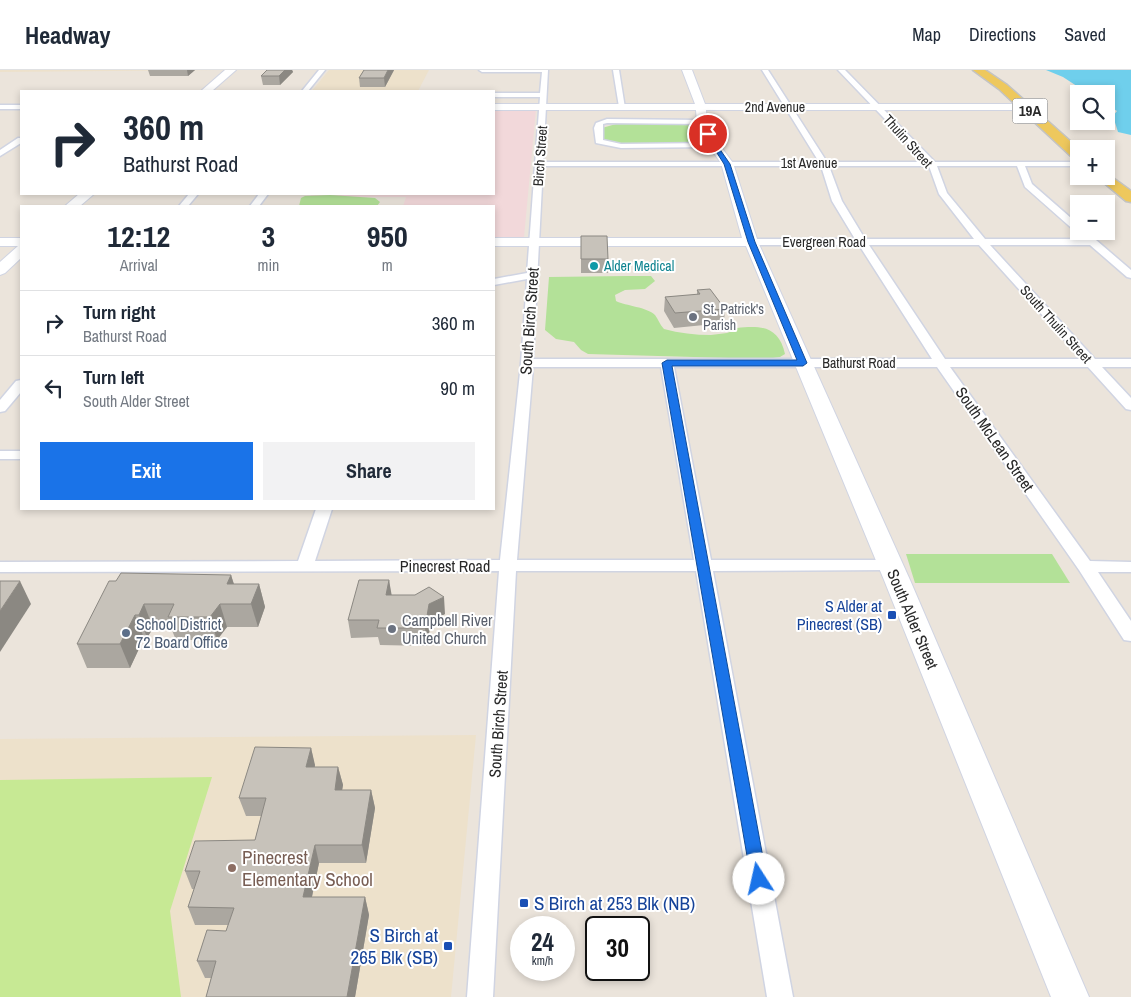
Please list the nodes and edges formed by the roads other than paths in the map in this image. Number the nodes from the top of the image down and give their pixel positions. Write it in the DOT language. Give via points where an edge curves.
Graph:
graph roads {
  1 [pos="231,70"];
  2 [pos="322,70"];
  3 [pos="482,70"];
  4 [pos="545,70"];
  5 [pos="616,70"];
  6 [pos="687,70"];
  7 [pos="765,70"];
  8 [pos="841,70"];
  9 [pos="978,70"];
  10 [pos="207,90"];
  11 [pos="306,90"];
  12 [pos="495,95"];
  13 [pos="543,95"];
  14 [pos="0,107"];
  15 [pos="20,107"];
  16 [pos="495,107"];
  17 [pos="543,107"];
  18 [pos="623,107"];
  19 [pos="701,107"];
  20 [pos="789,107"];
  21 [pos="877,107"];
  22 [pos="1026,107"];
  23 [pos="702,122"];
  24 [pos="20,141"];
  25 [pos="714,145"];
  26 [pos="1070,148"];
  27 [pos="0,154"];
  28 [pos="824,163"];
  29 [pos="932,163"];
  30 [pos="1020,163"];
  31 [pos="539,164"];
  32 [pos="727,164"];
  33 [pos="1070,164"];
  34 [pos="1114,185"];
  35 [pos="86,195"];
  36 [pos="193,195"];
  37 [pos="263,195"];
  38 [pos="1131,198"];
  39 [pos="73,205"];
  40 [pos="184,205"];
  41 [pos="255,205"];
  42 [pos="1070,222"];
  43 [pos="0,242"];
  44 [pos="20,242"];
  45 [pos="495,242"];
  46 [pos="534,242"];
  47 [pos="751,242"];
  48 [pos="862,242"];
  49 [pos="982,242"];
  50 [pos="1093,242"];
  51 [pos="20,251"];
  52 [pos="0,270"];
  53 [pos="532,275"];
  54 [pos="1131,275"];
  55 [pos="495,282"];
  56 [pos="527,363"];
  57 [pos="667,363"];
  58 [pos="803,363"];
  59 [pos="941,363"];
  60 [pos="1091,363"];
  61 [pos="1131,363"];
  62 [pos="20,385"];
  63 [pos="1131,406"];
  64 [pos="0,408"];
  65 [pos="0,455"];
  66 [pos="20,456"];
  67 [pos="324,510"];
  68 [pos="304,566"];
  69 [pos="508,566"];
  70 [pos="703,566"];
  71 [pos="890,566"];
  72 [pos="1085,566"];
  73 [pos="0,567"];
  74 [pos="1131,567"];
  75 [pos="1131,635"];
  76 [pos="480,997"];
  77 [pos="780,997"];
  78 [pos="1070,997"];
  1 -- 10 [label="street"];
  2 -- 11 [label="street"];
  3 -- 4 [label="street"];
  4 -- 13 [label="street, Birch Street"];
  5 -- 18 [label="street"];
  6 -- 19 [label="street"];
  7 -- 20 [label="street, South McLean Street"];
  8 -- 21 [label="street, Thulin Street"];
  9 -- 22 [label="main road, 19A"];
  12 -- 13 [label="street"];
  13 -- 17 [label="street, Birch Street"];
  14 -- 15 [label="street"];
  16 -- 17 [label="street, 2nd Avenue"];
  17 -- 18 [label="street, 2nd Avenue"];
  17 -- 31 [label="street, Birch Street"];
  18 -- 19 [label="street, 2nd Avenue"];
  19 -- 20 [label="street, 2nd Avenue"];
  19 -- 23 [label="street"];
  20 -- 21 [label="street, 2nd Avenue"];
  20 -- 28 [label="street, South McLean Street"];
  21 -- 22 [label="street, 2nd Avenue"];
  21 -- 29 [label="street, Thulin Street"];
  22 -- 26 [label="main road, 19A"];
  23 -- 25 [label="street, South Alder Street"];
  23 -- 25 [label="street" via="600,123 599,141 621,146"];
  24 -- 27 [label="street"];
  25 -- 32 [label="street, South Alder Street"];
  28 -- 29 [label="street, 1st Avenue"];
  28 -- 32 [label="street, 1st Avenue"];
  28 -- 48 [label="street, South McLean Street" via="837,201"];
  29 -- 30 [label="street, 1st Avenue"];
  29 -- 49 [label="street, Thulin Street" via="943,194"];
  30 -- 33 [label="street, 1st Avenue"];
  30 -- 42 [label="street" via="1028,186"];
  31 -- 32 [label="street, 1st Avenue"];
  31 -- 46 [label="street, Birch Street"];
  32 -- 47 [label="street, South Alder Street"];
  34 -- 38 [label="main road"];
  35 -- 39 [label="street"];
  36 -- 40 [label="street"];
  37 -- 41 [label="street"];
  43 -- 44 [label="street"];
  45 -- 46 [label="street, Evergreen Road"];
  46 -- 47 [label="street, Evergreen Road"];
  46 -- 53 [label="street, South Birch Street"];
  47 -- 48 [label="street, Evergreen Road"];
  47 -- 58 [label="street, South Alder Street"];
  48 -- 49 [label="street, Evergreen Road"];
  48 -- 59 [label="street, South McLean Street"];
  49 -- 50 [label="street, Evergreen Road"];
  49 -- 60 [label="street, South Thulin Street"];
  50 -- 54 [label="street"];
  51 -- 52 [label="street"];
  53 -- 55 [label="street"];
  53 -- 56 [label="street, South Birch Street"];
  56 -- 57 [label="street, Bathurst Road"];
  56 -- 69 [label="street, South Birch Street"];
  57 -- 58 [label="street, Bathurst Road"];
  57 -- 70 [label="street"];
  58 -- 59 [label="street, Bathurst Road"];
  58 -- 71 [label="street, South Alder Street"];
  59 -- 60 [label="street, Bathurst Road"];
  59 -- 72 [label="street, South McLean Street"];
  60 -- 61 [label="street, Bathurst Road"];
  60 -- 63 [label="street, South Thulin Street"];
  62 -- 64 [label="street"];
  65 -- 66 [label="street"];
  67 -- 68 [label="street"];
  68 -- 69 [label="street, Pinecrest Road"];
  68 -- 73 [label="street, Pinecrest Road"];
  69 -- 70 [label="street, Pinecrest Road"];
  69 -- 76 [label="street, South Birch Street"];
  70 -- 71 [label="street, Pinecrest Road"];
  70 -- 77 [label="street"];
  71 -- 78 [label="street, South Alder Street"];
  72 -- 74 [label="street"];
  72 -- 75 [label="street, South McLean Street"];
}
